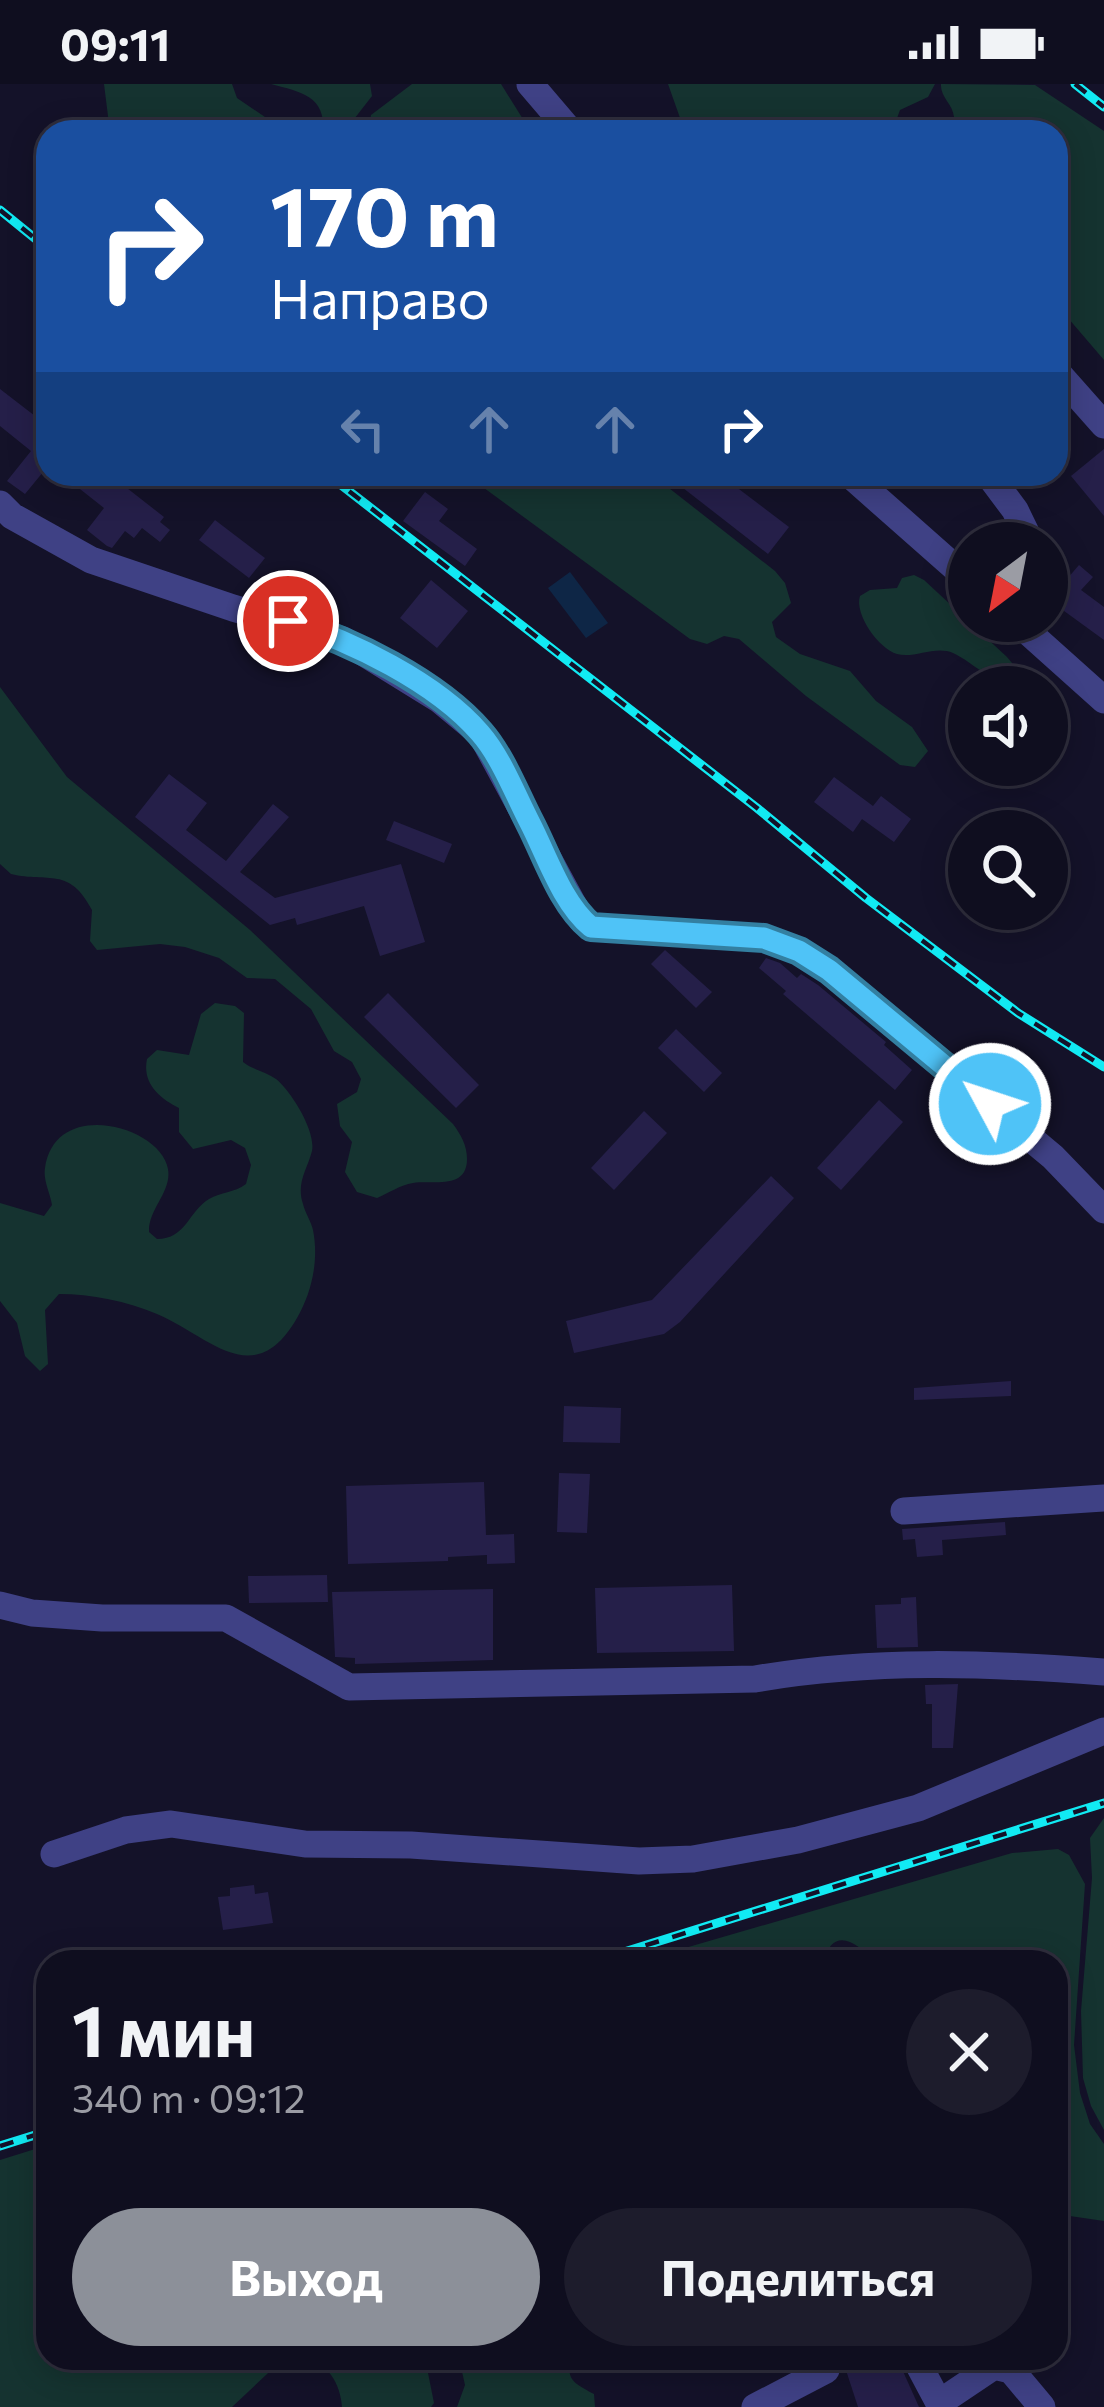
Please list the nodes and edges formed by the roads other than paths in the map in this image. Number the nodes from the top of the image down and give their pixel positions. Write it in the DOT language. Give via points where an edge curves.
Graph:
graph roads {
  1 [pos="530,84"];
  2 [pos="561,120"];
  3 [pos="1068,384"];
  4 [pos="1104,425"];
  5 [pos="863,486"];
  6 [pos="997,486"];
  7 [pos="0,504"];
  8 [pos="1020,522"];
  9 [pos="948,561"];
  10 [pos="1044,642"];
  11 [pos="1103,698"];
  12 [pos="1104,1210"];
  13 [pos="1104,1498"];
  14 [pos="904,1511"];
  15 [pos="0,1605"];
  16 [pos="1104,1672"];
  17 [pos="1104,1731"];
  18 [pos="54,1854"];
  19 [pos="826,2370"];
  20 [pos="922,2370"];
  21 [pos="988,2370"];
  22 [pos="1011,2370"];
  23 [pos="755,2407"];
  24 [pos="1042,2407"];
  1 -- 2 [label="lane"];
  3 -- 4 [label="lane"];
  5 -- 9 [label="lane"];
  6 -- 8 [label="lane"];
  7 -- 12 [label="lane" via="91,560 317,630 378,658 481,734 591,927 764,938 799,951 1052,1157"];
  10 -- 11 [label="lane"];
  13 -- 14 [label="lane"];
  15 -- 16 [label="lane" via="102,1618 226,1618 349,1687 755,1679 819,1668 985,1662"];
  17 -- 18 [label="lane" via="918,1808 693,1859 305,1844 171,1824"];
  19 -- 23 [label="lane"];
  20 -- 21 [label="lane" via="939,2402"];
  22 -- 24 [label="lane"];
}
